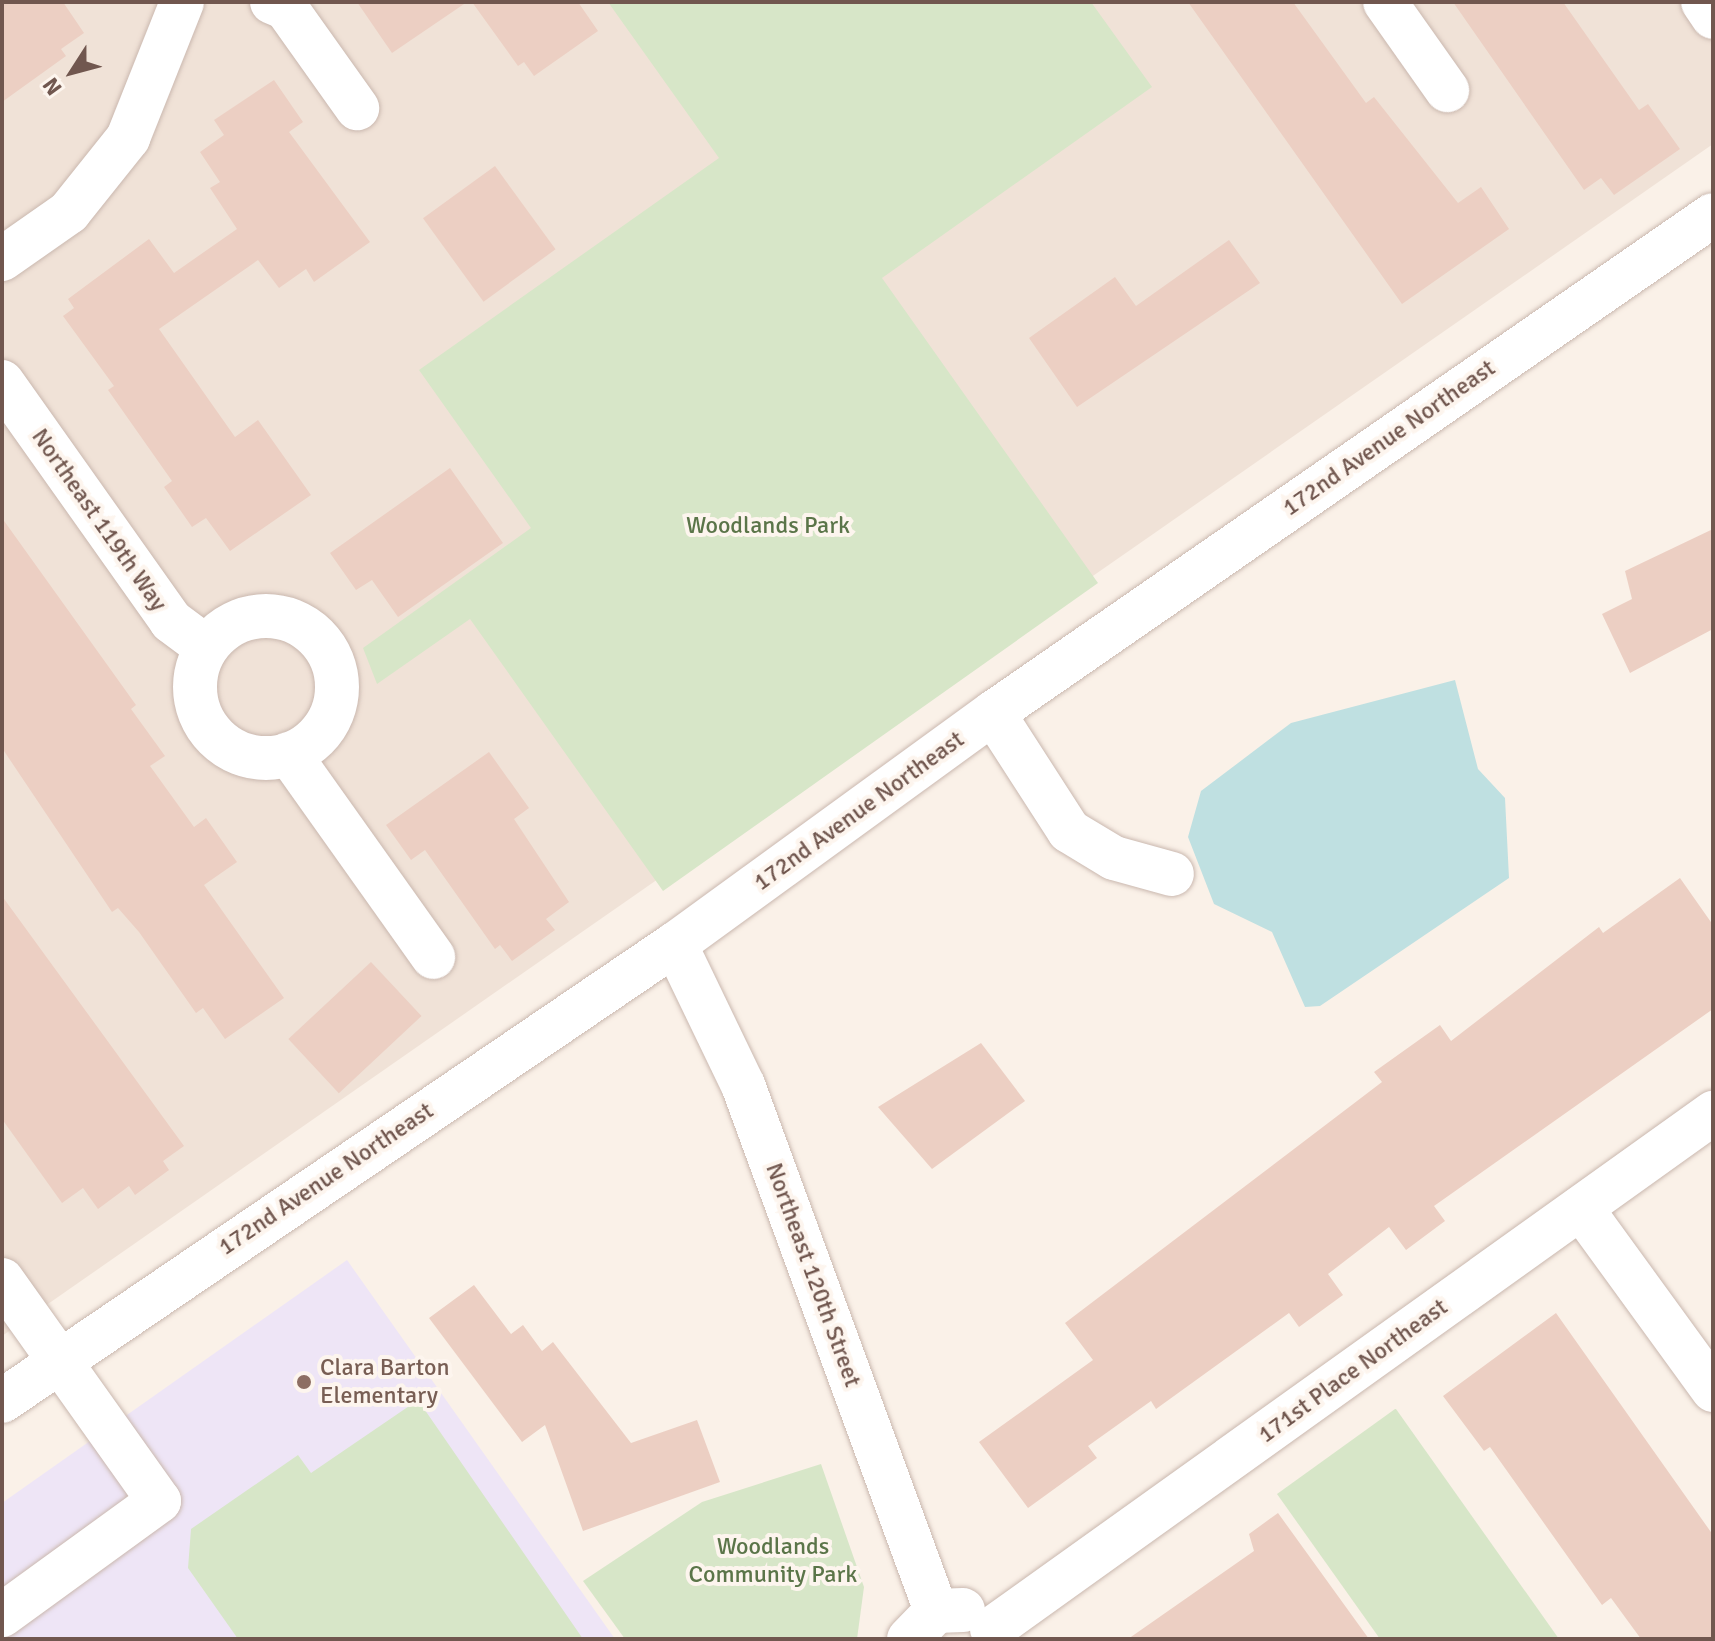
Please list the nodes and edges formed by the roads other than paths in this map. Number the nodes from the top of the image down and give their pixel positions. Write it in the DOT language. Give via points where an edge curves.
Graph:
graph roads {
  1 [pos="182,2"];
  2 [pos="272,2"];
  3 [pos="1385,2"];
  4 [pos="1703,2"];
  5 [pos="1713,17"];
  6 [pos="1447,90"];
  7 [pos="357,108"];
  8 [pos="1713,215"];
  9 [pos="2,259"];
  10 [pos="2,382"];
  11 [pos="206,647"];
  12 [pos="993,713"];
  13 [pos="289,754"];
  14 [pos="1172,874"];
  15 [pos="675,944"];
  16 [pos="433,957"];
  17 [pos="1713,1113"];
  18 [pos="1581,1208"];
  19 [pos="2,1280"];
  20 [pos="59,1360"];
  21 [pos="1713,1390"];
  22 [pos="2,1401"];
  23 [pos="2,1615"];
  24 [pos="922,1625"];
  25 [pos="994,1634"];
  1 -- 9 [label="street" via="128,138 69,212"];
  2 -- 7 [label="street" via="286,8"];
  3 -- 6 [label="street"];
  4 -- 5 [label="street"];
  8 -- 12 [label="street, 172nd Avenue Northeast"];
  10 -- 11 [label="street, Northeast 119th Way" via="171,621"];
  11 -- 13 [label="street" via="194,689 209,730 245,755"];
  11 -- 13 [label="street" via="223,629 270,615 315,634 337,678 335,703 326,726"];
  12 -- 14 [label="street" via="1069,831 1114,858"];
  12 -- 15 [label="street, 172nd Avenue Northeast"];
  13 -- 16 [label="street"];
  15 -- 20 [label="street, 172nd Avenue Northeast"];
  15 -- 24 [label="street, Northeast 120th Street" via="743,1085"];
  17 -- 18 [label="street, 171st Place Northeast"];
  18 -- 21 [label="street"];
  18 -- 25 [label="street, 171st Place Northeast"];
  19 -- 20 [label="street"];
  20 -- 22 [label="street, 172nd Avenue Northeast"];
  20 -- 23 [label="street" via="159,1501"];
  24 -- 25 [label="street" via="967,1611"];
}
